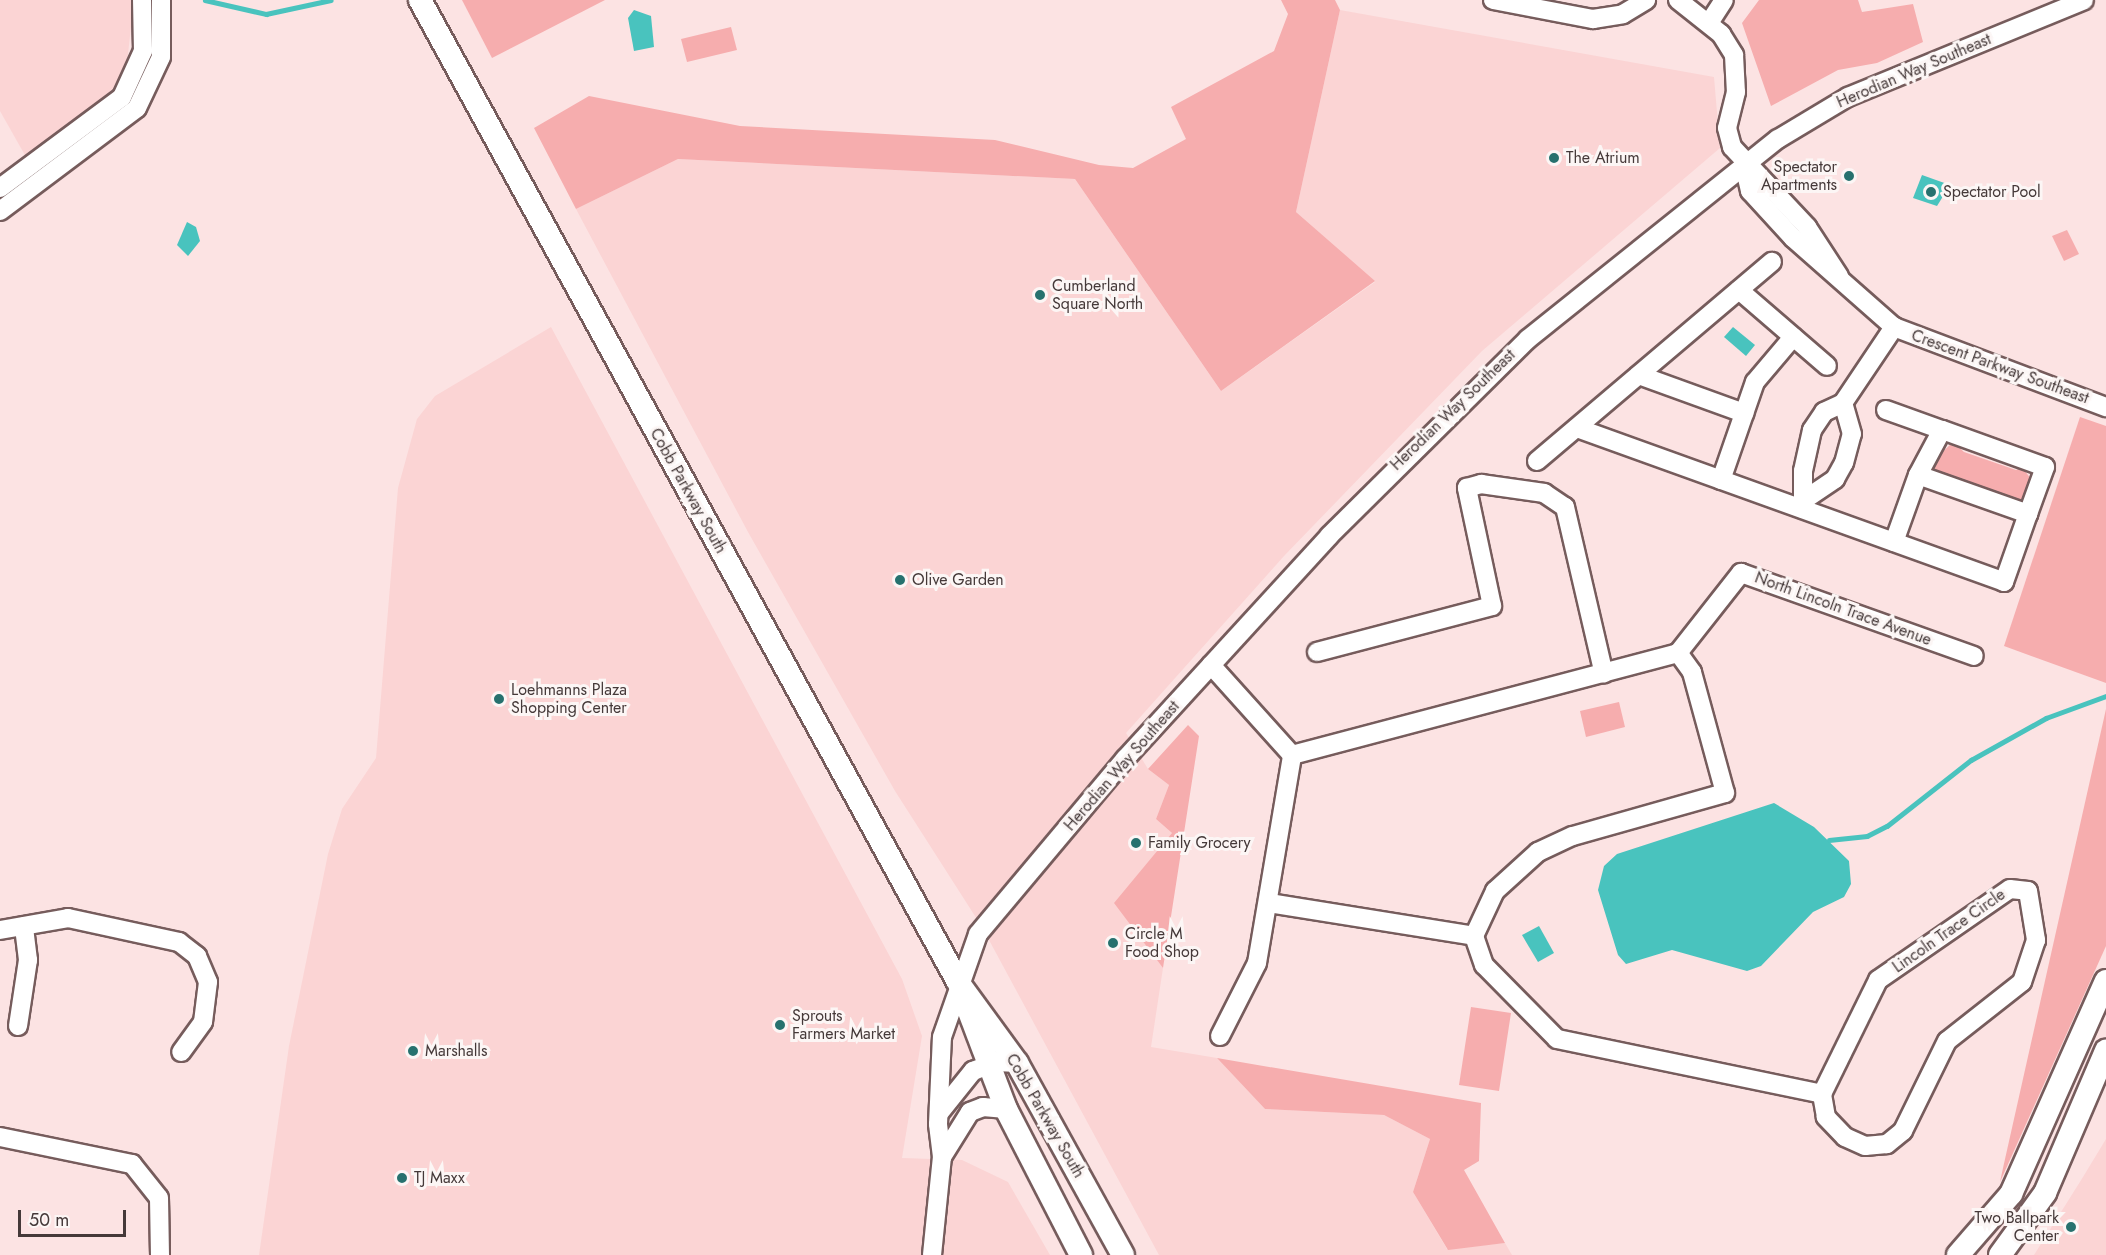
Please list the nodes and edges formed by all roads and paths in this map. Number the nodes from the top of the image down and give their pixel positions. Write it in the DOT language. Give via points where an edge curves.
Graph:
graph roads {
  1 [pos="142,0"];
  2 [pos="161,0"];
  3 [pos="420,0"];
  4 [pos="1493,0"];
  5 [pos="1646,0"];
  6 [pos="1678,0"];
  7 [pos="1724,0"];
  8 [pos="2084,0"];
  9 [pos="1709,23"];
  10 [pos="1744,165"];
  11 [pos="0,188"];
  12 [pos="0,211"];
  13 [pos="1772,262"];
  14 [pos="1739,290"];
  15 [pos="1894,327"];
  16 [pos="1793,337"];
  17 [pos="1827,366"];
  18 [pos="1639,375"];
  19 [pos="1844,403"];
  20 [pos="2106,406"];
  21 [pos="1886,410"];
  22 [pos="1744,413"];
  23 [pos="1577,428"];
  24 [pos="1942,430"];
  25 [pos="1537,461"];
  26 [pos="1918,475"];
  27 [pos="1721,480"];
  28 [pos="1805,504"];
  29 [pos="2028,514"];
  30 [pos="1894,542"];
  31 [pos="1317,652"];
  32 [pos="1678,653"];
  33 [pos="1974,656"];
  34 [pos="1211,665"];
  35 [pos="1604,674"];
  36 [pos="1292,754"];
  37 [pos="1269,903"];
  38 [pos="24,926"];
  39 [pos="0,930"];
  40 [pos="1474,936"];
  41 [pos="2106,981"];
  42 [pos="958,982"];
  43 [pos="18,1026"];
  44 [pos="1220,1036"];
  45 [pos="2106,1051"];
  46 [pos="180,1052"];
  47 [pos="989,1063"];
  48 [pos="1017,1063"];
  49 [pos="1822,1094"];
  50 [pos="1006,1110"];
  51 [pos="938,1116"];
  52 [pos="0,1137"];
  53 [pos="942,1157"];
  54 [pos="160,1255"];
  55 [pos="932,1255"];
  56 [pos="1081,1255"];
  57 [pos="1123,1255"];
  58 [pos="1958,1255"];
  59 [pos="2000,1255"];
  1 -- 11 [label="street" via="143,51 122,97"];
  2 -- 12 [label="street" via="161,57 137,108"];
  3 -- 42 [label="main road, Cobb Parkway South"];
  4 -- 5 [label="street" via="1608,19"];
  6 -- 9 [label="street"];
  7 -- 9 [label="street"];
  8 -- 10 [label="street, Herodian Way Southeast" via="1848,97"];
  9 -- 10 [label="street" via="1734,55 1736,92 1727,128"];
  10 -- 15 [label="street, Crescent Parkway Southeast" via="1765,179 1807,227 1840,279"];
  10 -- 34 [label="street, Herodian Way Southeast" via="1491,373 1405,455"];
  13 -- 14 [label="street"];
  14 -- 16 [label="street"];
  14 -- 18 [label="street"];
  15 -- 19 [label="street"];
  15 -- 20 [label="street, Crescent Parkway Southeast"];
  16 -- 17 [label="street"];
  16 -- 22 [label="street" via="1760,374"];
  18 -- 22 [label="street"];
  18 -- 23 [label="street"];
  19 -- 28 [label="street" via="1824,412 1812,430 1803,471"];
  19 -- 28 [label="street" via="1852,434 1844,463 1835,479"];
  21 -- 24 [label="street"];
  22 -- 27 [label="street"];
  23 -- 25 [label="street"];
  23 -- 27 [label="street"];
  24 -- 26 [label="street"];
  24 -- 29 [label="street" via="2045,467"];
  26 -- 29 [label="street"];
  26 -- 30 [label="street"];
  27 -- 28 [label="street"];
  28 -- 30 [label="street"];
  29 -- 30 [label="street" via="2004,582"];
  31 -- 35 [label="street" via="1492,606 1467,488 1481,484 1544,493 1565,507"];
  32 -- 33 [label="street, North Lincoln Trace Avenue" via="1741,573"];
  32 -- 35 [label="street"];
  32 -- 40 [label="street" via="1692,672 1725,793 1573,836 1538,852 1495,891"];
  34 -- 36 [label="street"];
  34 -- 42 [label="street, Herodian Way Southeast" via="987,917"];
  35 -- 36 [label="street"];
  36 -- 37 [label="street"];
  37 -- 40 [label="street"];
  37 -- 44 [label="street" via="1251,980"];
  38 -- 39 [label="street"];
  38 -- 43 [label="street" via="28,960"];
  38 -- 46 [label="street" via="68,918 87,921 165,936 197,956 208,982 206,1013 199,1032"];
  40 -- 49 [label="street" via="1484,965 1557,1039"];
  41 -- 58 [label="main road" via="2014,1189"];
  42 -- 47 [label="main road, Cobb Parkway South"];
  42 -- 48 [label="main road, Cobb Parkway South"];
  42 -- 51 [label="street, Herodian Way Southeast" via="942,1037"];
  45 -- 59 [label="main road" via="2045,1193"];
  47 -- 48 [label="street"];
  47 -- 50 [label="main road, Cobb Parkway South"];
  47 -- 51 [label="street" via="960,1082"];
  48 -- 57 [label="main road, Cobb Parkway South"];
  49 -- 49 [label="street, Lincoln Trace Circle" via="1826,1117 1845,1137 1865,1146 1887,1144 1903,1131 1947,1041 2022,982 2036,940 2028,891 2010,889 1878,980"];
  50 -- 53 [label="street" via="983,1107 970,1112"];
  50 -- 56 [label="main road, Cobb Parkway South"];
  51 -- 53 [label="street, Herodian Way Southeast"];
  52 -- 54 [label="street" via="132,1164 159,1198"];
  53 -- 55 [label="street"];
}
